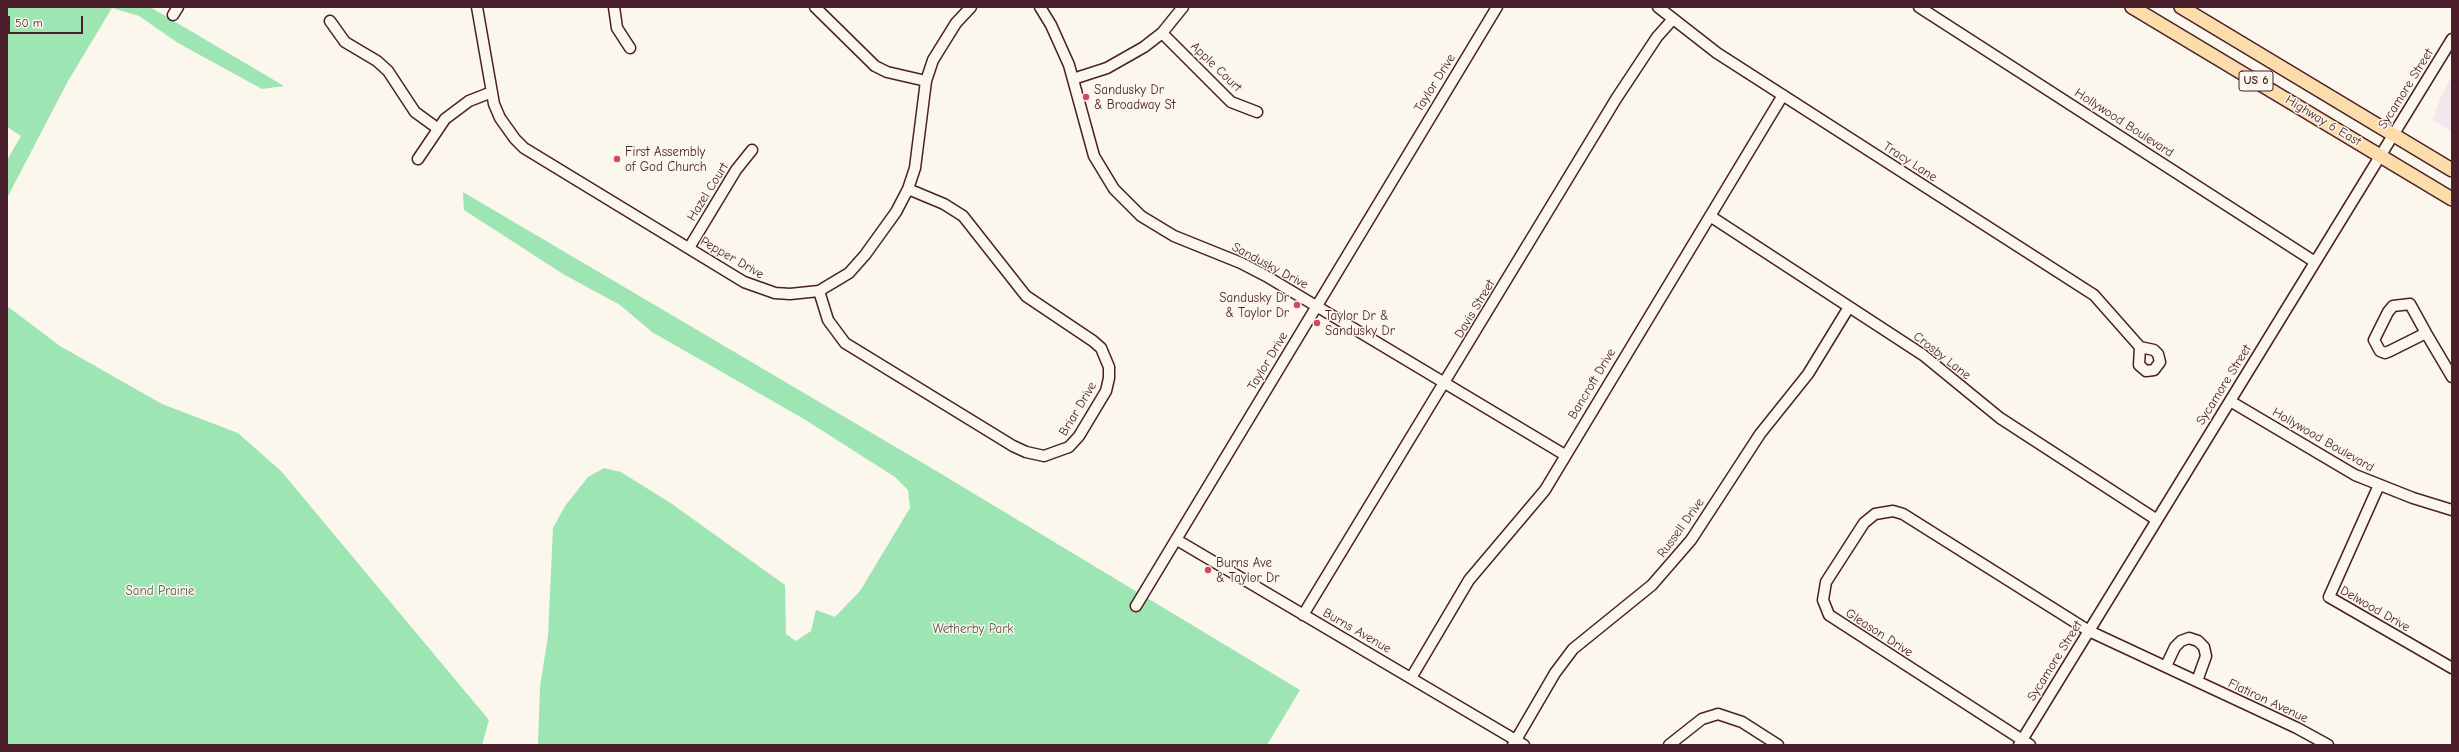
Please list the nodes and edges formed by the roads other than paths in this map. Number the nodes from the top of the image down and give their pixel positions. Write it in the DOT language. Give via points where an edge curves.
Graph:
graph roads {
  1 [pos="477,7"];
  2 [pos="614,7"];
  3 [pos="814,7"];
  4 [pos="971,7"];
  5 [pos="1040,7"];
  6 [pos="1183,7"];
  7 [pos="1497,7"];
  8 [pos="1658,7"];
  9 [pos="1919,7"];
  10 [pos="2132,7"];
  11 [pos="2181,7"];
  12 [pos="1673,19"];
  13 [pos="330,21"];
  14 [pos="1162,33"];
  15 [pos="2452,39"];
  16 [pos="630,48"];
  17 [pos="1073,79"];
  18 [pos="926,81"];
  19 [pos="492,92"];
  20 [pos="1783,95"];
  21 [pos="1257,112"];
  22 [pos="437,128"];
  23 [pos="2394,134"];
  24 [pos="752,150"];
  25 [pos="2381,155"];
  26 [pos="418,159"];
  27 [pos="2452,170"];
  28 [pos="908,189"];
  29 [pos="2452,199"];
  30 [pos="1710,216"];
  31 [pos="689,248"];
  32 [pos="2315,262"];
  33 [pos="819,291"];
  34 [pos="1317,306"];
  35 [pos="1849,307"];
  36 [pos="2426,333"];
  37 [pos="2140,347"];
  38 [pos="2452,377"];
  39 [pos="1445,384"];
  40 [pos="2230,401"];
  41 [pos="1565,455"];
  42 [pos="2379,485"];
  43 [pos="2452,510"];
  44 [pos="2157,520"];
  45 [pos="1177,540"];
  46 [pos="1136,606"];
  47 [pos="1303,615"];
  48 [pos="2089,631"];
  49 [pos="2166,666"];
  50 [pos="2452,668"];
  51 [pos="1411,678"];
  52 [pos="2197,681"];
  53 [pos="1518,743"];
  54 [pos="2023,743"];
  55 [pos="1669,745"];
  56 [pos="1778,745"];
  57 [pos="2328,745"];
  1 -- 19 [label="street, Pepper Drive"];
  2 -- 16 [label="street" via="617,28"];
  3 -- 18 [label="street" via="875,66 887,72"];
  4 -- 18 [label="street, Pepper Drive" via="943,41"];
  5 -- 17 [label="street, Sandusky Drive" via="1061,45"];
  6 -- 14 [label="street"];
  7 -- 34 [label="street, Taylor Drive"];
  8 -- 12 [label="street, Tracy Lane"];
  9 -- 32 [label="street, Hollywood Boulevard"];
  10 -- 25 [label="main road, Highway 6 East / US 6"];
  11 -- 23 [label="main road, Highway 6 East / US 6"];
  12 -- 20 [label="street, Tracy Lane" via="1717,53"];
  12 -- 39 [label="street, Davis Street" via="1656,37 1620,93"];
  13 -- 22 [label="street" via="345,42 377,61 388,71 416,112"];
  14 -- 17 [label="street" via="1125,60"];
  14 -- 21 [label="street, Apple Court" via="1231,102"];
  15 -- 23 [label="street, Sycamore Street"];
  17 -- 34 [label="street, Sandusky Drive" via="1094,156 1104,175 1126,202 1158,228 1241,263"];
  18 -- 28 [label="street, Pepper Drive" via="914,168"];
  19 -- 22 [label="street" via="456,109"];
  19 -- 31 [label="street, Pepper Drive" via="500,118 515,140 524,148"];
  20 -- 30 [label="street, Bancroft Drive"];
  20 -- 37 [label="street, Tracy Lane" via="2094,295"];
  22 -- 26 [label="street"];
  23 -- 25 [label="street, Sycamore Street"];
  23 -- 27 [label="main road, Highway 6 East / US 6"];
  24 -- 31 [label="street, Hazel Court" via="736,170"];
  25 -- 29 [label="main road, Highway 6 East / US 6"];
  25 -- 32 [label="street, Sycamore Street"];
  28 -- 33 [label="street, Pepper Drive" via="896,212 865,255 849,273"];
  28 -- 33 [label="street, Briar Drive" via="944,204 963,216 1026,296 1093,340 1101,348 1109,367 1106,391 1074,442 1069,447 1044,456 1013,446 845,343 828,320"];
  30 -- 35 [label="street, Crosby Lane"];
  30 -- 41 [label="street, Bancroft Drive"];
  31 -- 33 [label="street, Pepper Drive" via="760,289 790,294"];
  32 -- 40 [label="street, Sycamore Street"];
  34 -- 39 [label="street, Sandusky Drive"];
  34 -- 45 [label="street, Taylor Drive"];
  35 -- 44 [label="street, Crosby Lane" via="1923,355 2017,429"];
  35 -- 53 [label="street, Russell Drive" via="1808,374 1760,434 1691,540 1652,585 1573,649 1555,673"];
  36 -- 36 [label="street" via="2385,353 2374,344 2393,306 2410,304"];
  36 -- 38 [label="street"];
  39 -- 41 [label="street, Sandusky Drive"];
  39 -- 47 [label="street, Davis Street"];
  40 -- 42 [label="street, Hollywood Boulevard" via="2355,475"];
  40 -- 44 [label="street, Sycamore Street"];
  41 -- 51 [label="street, Bancroft Drive" via="1537,500 1469,580"];
  42 -- 43 [label="street, Hollywood Boulevard"];
  42 -- 50 [label="street, Delwood Drive" via="2329,598"];
  44 -- 48 [label="street, Sycamore Street"];
  45 -- 46 [label="street, Taylor Drive"];
  45 -- 47 [label="street, Burns Avenue"];
  47 -- 51 [label="street, Burns Avenue"];
  48 -- 49 [label="street, Flatiron Avenue"];
  48 -- 54 [label="street, Sycamore Street"];
  48 -- 54 [label="street, Gleason Drive" via="1903,514 1893,511 1875,514 1867,520 1826,582 1823,600 1835,620"];
  49 -- 52 [label="street, Flatiron Avenue"];
  49 -- 52 [label="street" via="2175,646 2181,641 2189,638 2198,641 2204,647 2206,656"];
  51 -- 53 [label="street, Burns Avenue"];
  52 -- 57 [label="street, Flatiron Avenue"];
  55 -- 56 [label="street" via="1702,719 1718,714 1742,722"];
}
